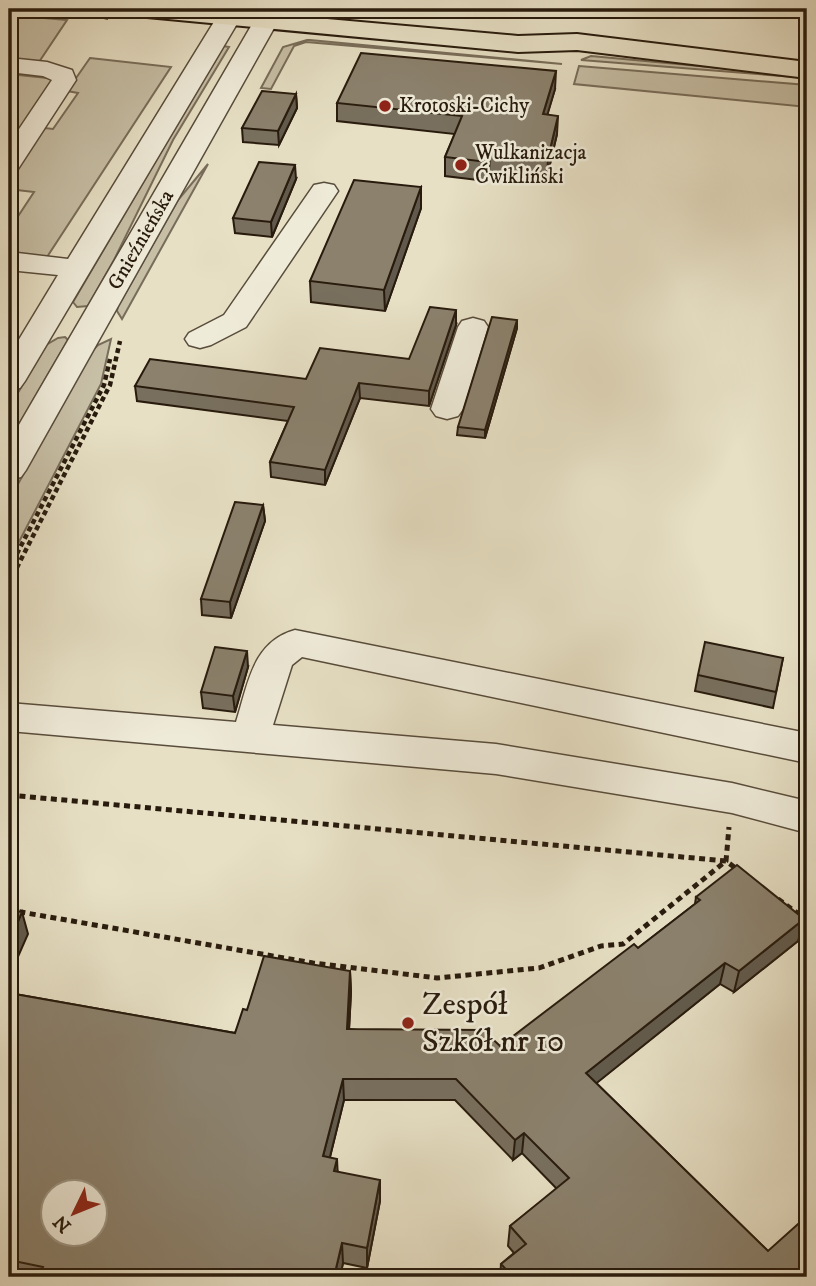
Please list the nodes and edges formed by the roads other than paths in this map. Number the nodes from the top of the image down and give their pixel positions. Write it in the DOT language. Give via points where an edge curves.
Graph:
graph roads {
  1 [pos="334,9"];
  2 [pos="231,13"];
  3 [pos="269,15"];
  4 [pos="120,16"];
  5 [pos="577,42"];
  6 [pos="9,65"];
  7 [pos="807,70"];
  8 [pos="9,163"];
  9 [pos="324,191"];
  10 [pos="9,261"];
  11 [pos="77,269"];
  12 [pos="472,327"];
  13 [pos="200,339"];
  14 [pos="9,382"];
  15 [pos="447,409"];
  16 [pos="9,470"];
  17 [pos="9,717"];
  18 [pos="250,737"];
  19 [pos="807,748"];
  20 [pos="807,817"];
  1 -- 5 [label="main road" via="525,26"];
  2 -- 3 [label="main road"];
  2 -- 4 [label="main road"];
  2 -- 11 [label="street, Gnieźnieńska"];
  3 -- 5 [label="main road" via="518,44"];
  3 -- 16 [label="street, Gnieźnieńska" via="236,93"];
  5 -- 7 [label="main road"];
  6 -- 8 [label="street" via="47,68 64,75"];
  9 -- 13 [label="street" via="234,321"];
  10 -- 11 [label="street"];
  11 -- 14 [label="street, Gnieźnieńska"];
  12 -- 15 [label="street"];
  17 -- 18 [label="street"];
  18 -- 19 [label="street" via="276,658 295,643"];
  18 -- 20 [label="street" via="496,760 732,798"];
}
